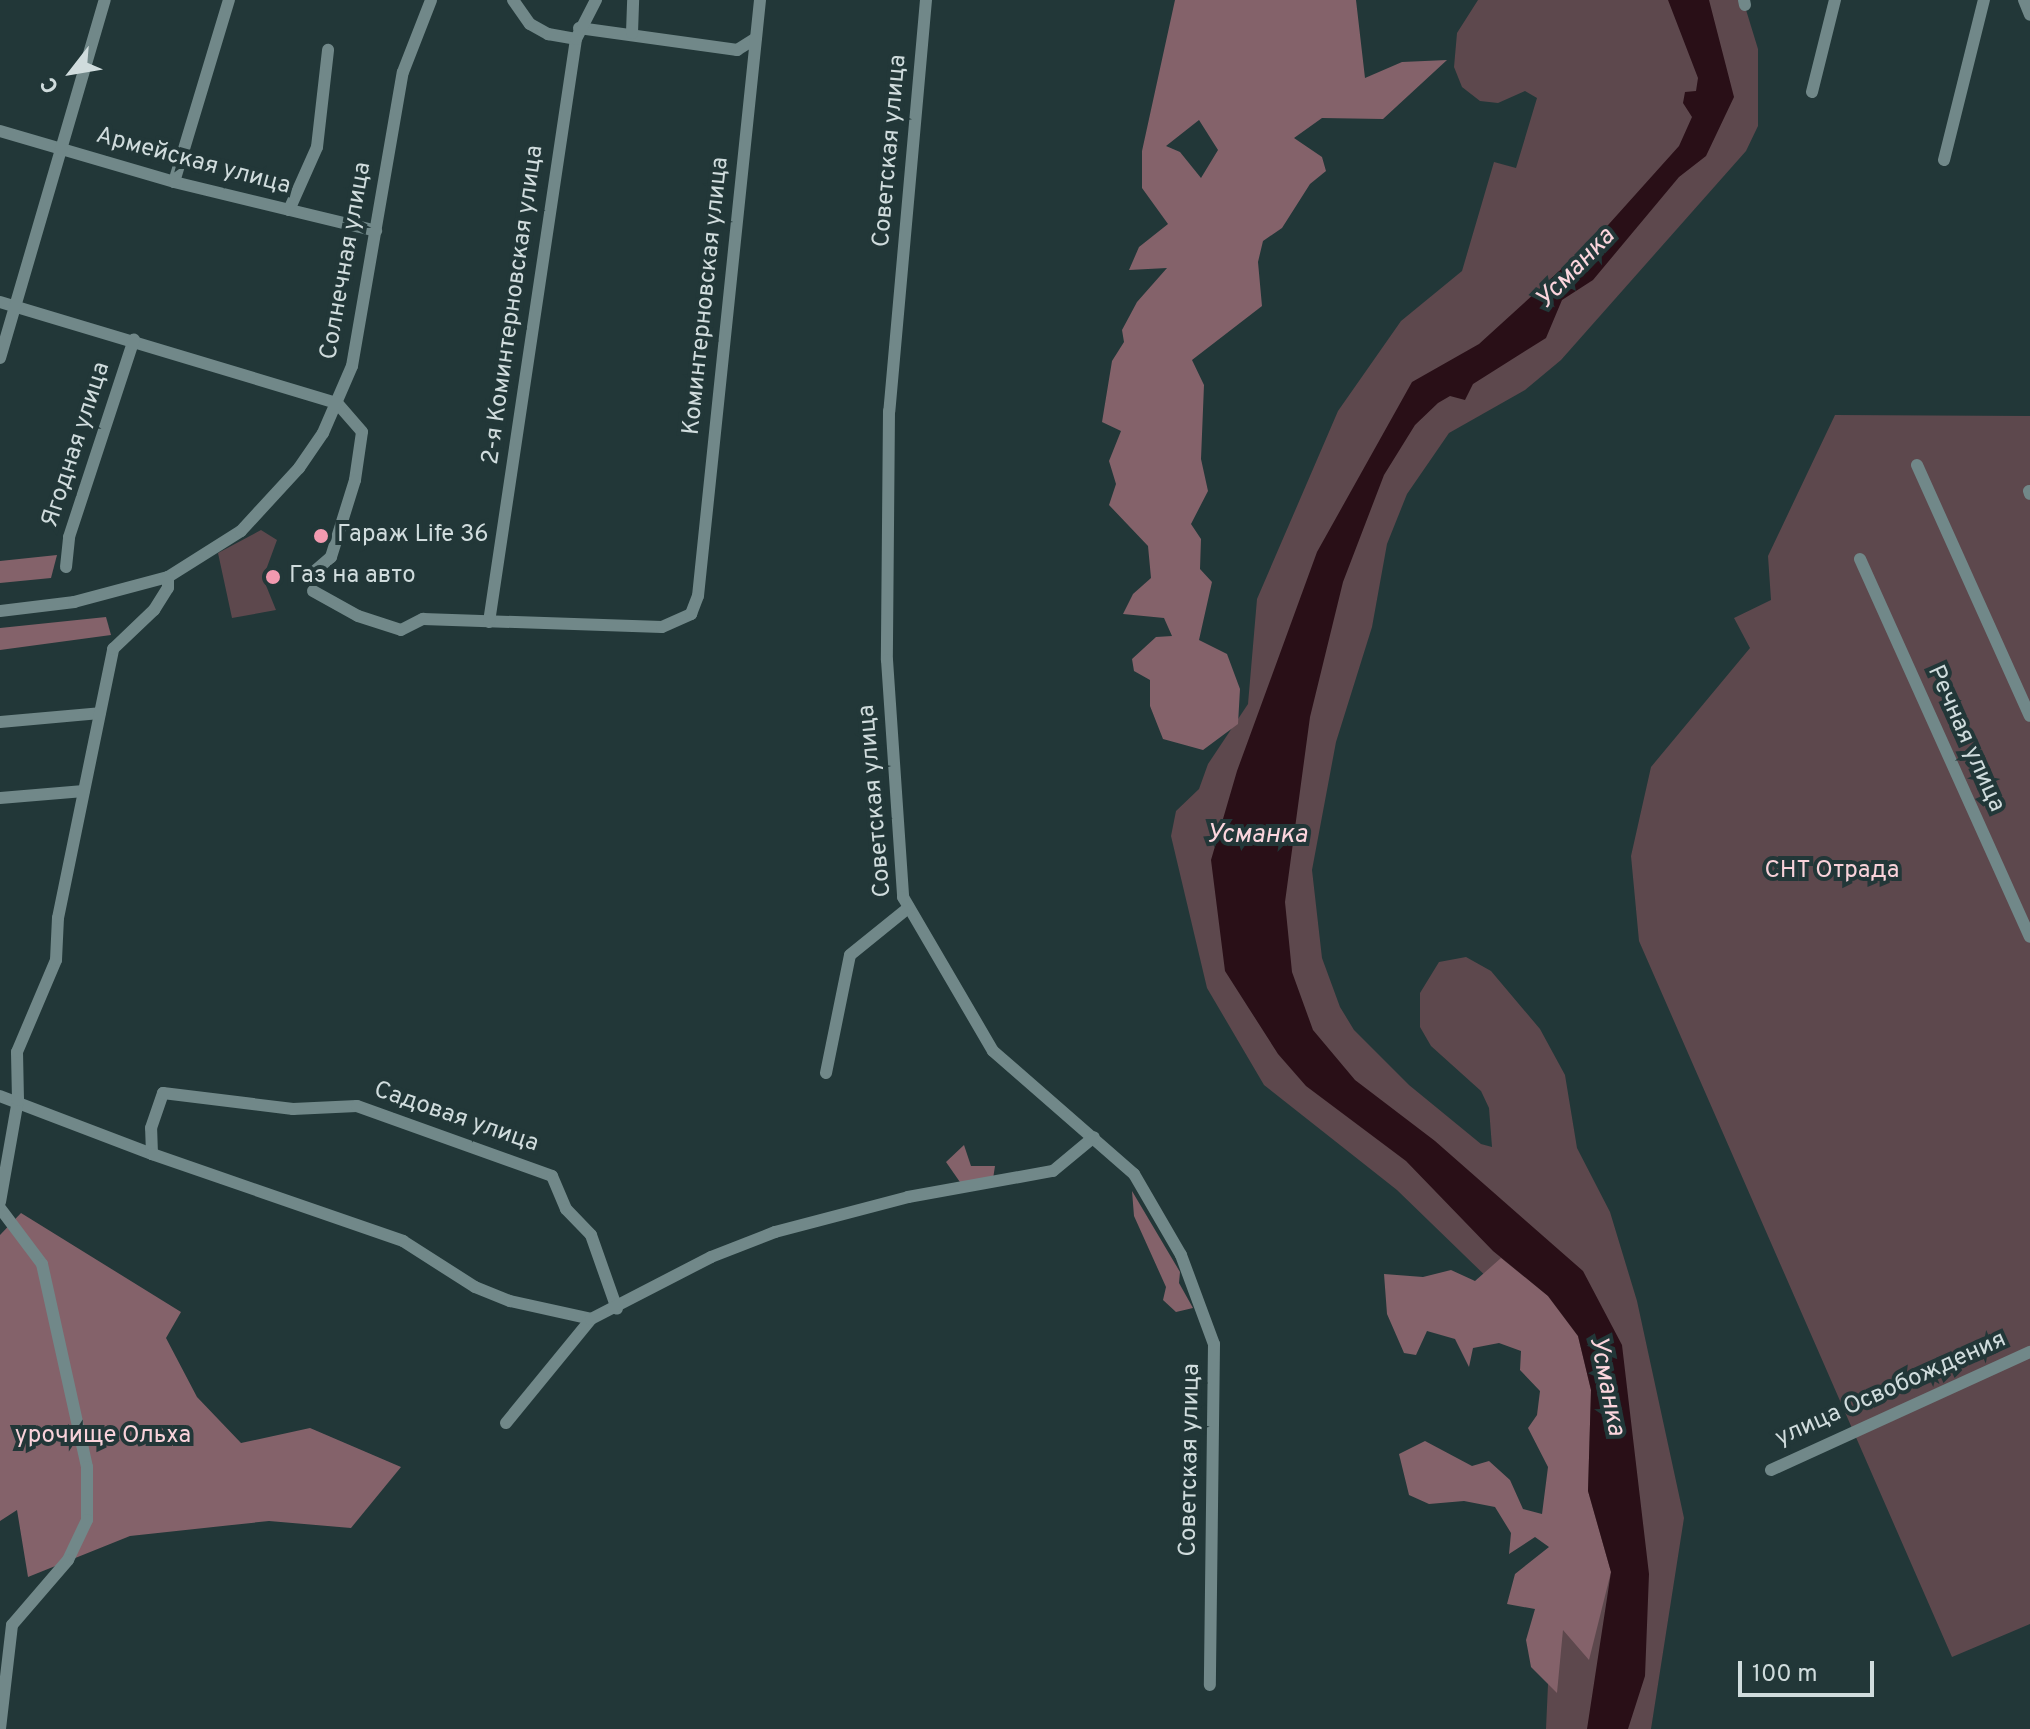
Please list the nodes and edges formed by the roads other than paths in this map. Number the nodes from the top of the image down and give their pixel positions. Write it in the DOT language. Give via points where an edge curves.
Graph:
graph roads {
  1 [pos="105,0"];
  2 [pos="229,0"];
  3 [pos="431,0"];
  4 [pos="513,0"];
  5 [pos="596,0"];
  6 [pos="633,0"];
  7 [pos="760,0"];
  8 [pos="926,0"];
  9 [pos="1835,0"];
  10 [pos="1984,0"];
  11 [pos="2024,0"];
  12 [pos="2030,15"];
  13 [pos="578,33"];
  14 [pos="632,33"];
  15 [pos="756,38"];
  16 [pos="328,50"];
  17 [pos="1812,92"];
  18 [pos="0,131"];
  19 [pos="64,151"];
  20 [pos="1944,160"];
  21 [pos="174,182"];
  22 [pos="289,210"];
  23 [pos="376,231"];
  24 [pos="0,302"];
  25 [pos="15,307"];
  26 [pos="134,339"];
  27 [pos="0,358"];
  28 [pos="337,403"];
  29 [pos="1917,465"];
  30 [pos="1860,559"];
  31 [pos="66,567"];
  32 [pos="168,577"];
  33 [pos="306,579"];
  34 [pos="313,591"];
  35 [pos="0,611"];
  36 [pos="489,622"];
  37 [pos="100,713"];
  38 [pos="2030,716"];
  39 [pos="0,722"];
  40 [pos="84,791"];
  41 [pos="0,798"];
  42 [pos="908,908"];
  43 [pos="2030,937"];
  44 [pos="826,1073"];
  45 [pos="0,1096"];
  46 [pos="18,1100"];
  47 [pos="1094,1137"];
  48 [pos="152,1154"];
  49 [pos="0,1202"];
  50 [pos="0,1208"];
  51 [pos="617,1309"];
  52 [pos="591,1319"];
  53 [pos="2030,1352"];
  54 [pos="506,1423"];
  55 [pos="1771,1470"];
  56 [pos="1210,1685"];
  57 [pos="0,1728"];
  1 -- 19 [label="street"];
  2 -- 21 [label="street"];
  3 -- 23 [label="street, Солнечная улица" via="403,72"];
  4 -- 13 [label="street" via="530,24 548,34"];
  5 -- 13 [label="street, 2-я Коминтерновская улица"];
  6 -- 14 [label="street"];
  7 -- 15 [label="street, Коминтерновская улица"];
  8 -- 42 [label="street, Советская улица" via="889,411 887,660"];
  9 -- 17 [label="street"];
  10 -- 20 [label="street"];
  11 -- 12 [label="street"];
  13 -- 14 [label="street"];
  13 -- 36 [label="street, 2-я Коминтерновская улица"];
  14 -- 15 [label="street" via="737,50"];
  15 -- 36 [label="street, Коминтерновская улица" via="698,596 691,614 662,627"];
  16 -- 22 [label="street" via="317,147"];
  18 -- 19 [label="street, Армейская улица"];
  19 -- 21 [label="street, Армейская улица"];
  19 -- 25 [label="street"];
  21 -- 22 [label="street, Армейская улица"];
  22 -- 23 [label="street, Армейская улица"];
  23 -- 28 [label="street, Солнечная улица" via="352,366"];
  24 -- 25 [label="street, Ягодная улица"];
  25 -- 26 [label="street, Ягодная улица"];
  25 -- 27 [label="street"];
  26 -- 28 [label="street, Ягодная улица"];
  26 -- 31 [label="street, Ягодная улица" via="69,537"];
  28 -- 32 [label="street, Солнечная улица" via="299,468 268,504 229,540"];
  28 -- 33 [label="street" via="362,432 355,480 331,557"];
  29 -- 38 [label="street"];
  30 -- 43 [label="street, Речная улица"];
  32 -- 35 [label="street, Солнечная улица" via="87,599"];
  32 -- 37 [label="street" via="168,588 154,610 113,649"];
  34 -- 36 [label="street" via="358,616 401,630 423,619"];
  37 -- 39 [label="street"];
  37 -- 40 [label="street"];
  40 -- 41 [label="street"];
  40 -- 46 [label="street" via="51,979 17,1052"];
  42 -- 44 [label="street" via="850,955"];
  42 -- 47 [label="street, Советская улица" via="993,1051"];
  45 -- 46 [label="street"];
  46 -- 48 [label="street"];
  46 -- 49 [label="street"];
  47 -- 51 [label="street" via="1053,1171 908,1197 775,1232 711,1257"];
  47 -- 56 [label="street, Советская улица" via="1134,1174 1181,1255 1214,1344"];
  48 -- 51 [label="street, Садовая улица" via="151,1128 163,1093 293,1109 357,1106 552,1176 566,1209 591,1235"];
  48 -- 52 [label="street" via="403,1241 475,1287 510,1301"];
  50 -- 57 [label="street" via="42,1264 87,1480 87,1520 68,1560 12,1625"];
  51 -- 52 [label="street"];
  52 -- 54 [label="street"];
  53 -- 55 [label="street, улица Освобождения"];
}
